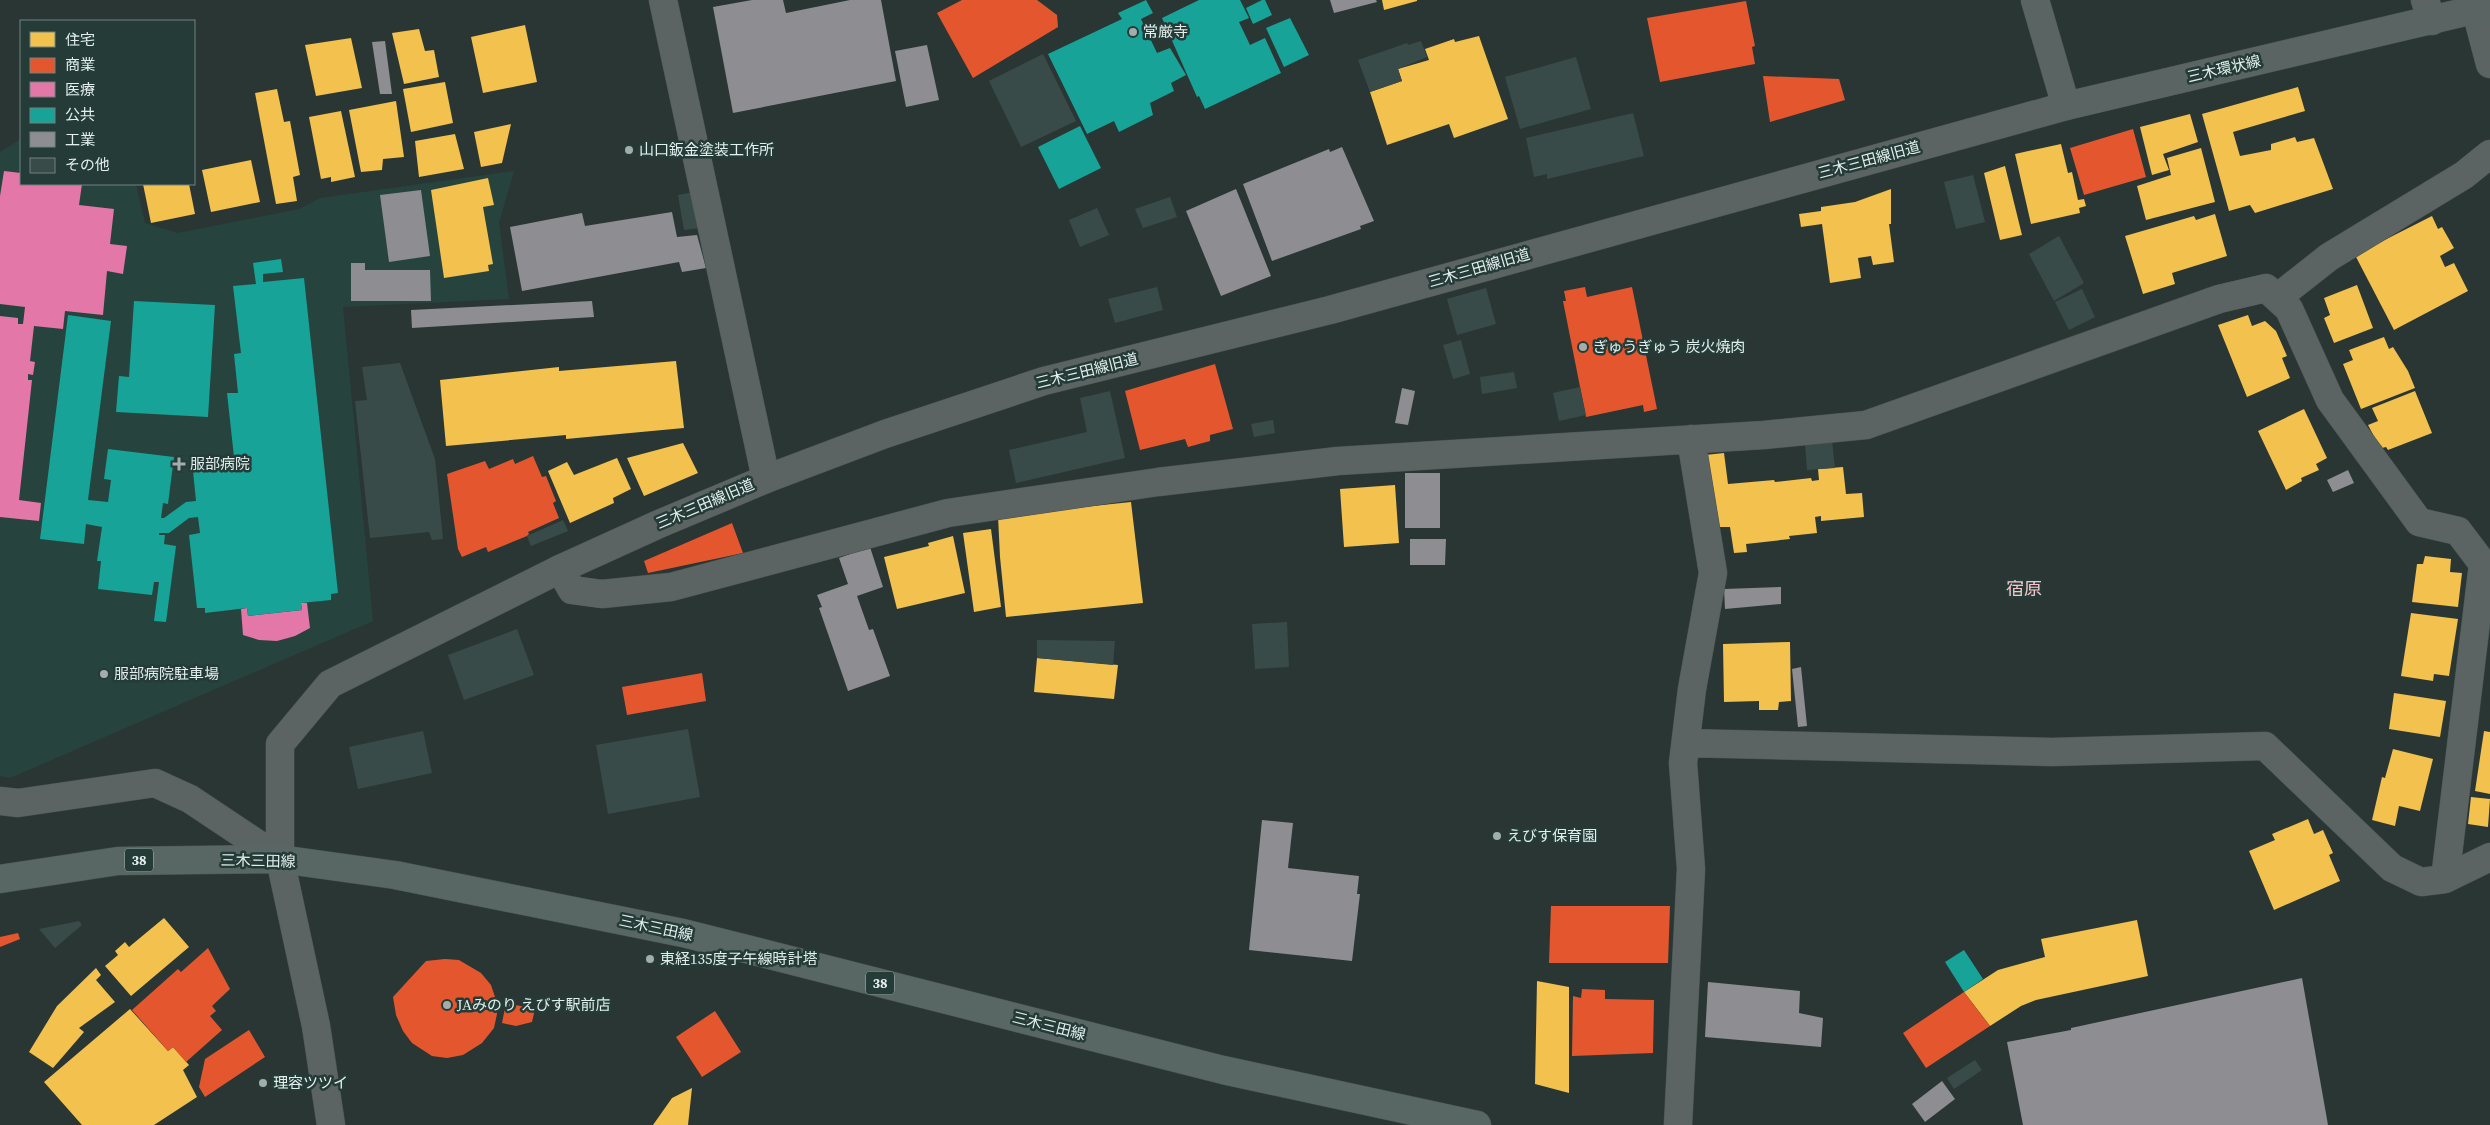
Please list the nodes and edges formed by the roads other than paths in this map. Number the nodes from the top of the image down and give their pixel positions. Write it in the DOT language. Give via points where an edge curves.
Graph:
graph roads {
  1 [pos="663,0"];
  2 [pos="2035,0"];
  3 [pos="2483,9"];
  4 [pos="2428,10"];
  5 [pos="2490,64"];
  6 [pos="2066,106"];
  7 [pos="2490,154"];
  8 [pos="2277,298"];
  9 [pos="1691,439"];
  10 [pos="766,478"];
  11 [pos="560,569"];
  12 [pos="1686,743"];
  13 [pos="0,801"];
  14 [pos="2490,857"];
  15 [pos="280,858"];
  16 [pos="0,879"];
  17 [pos="2445,879"];
  18 [pos="331,1125"];
  19 [pos="1477,1125"];
  20 [pos="1678,1125"];
  1 -- 10 [label="street"];
  2 -- 6 [label="main road"];
  3 -- 4 [label="main road, 三木環状線"];
  3 -- 5 [label="street"];
  4 -- 6 [label="main road, 三木環状線"];
  6 -- 10 [label="street, 三木三田線旧道" via="1330,310 1044,381"];
  7 -- 8 [label="street" via="2464,175 2329,257"];
  8 -- 9 [label="street" via="2266,288 2219,299 1866,425"];
  8 -- 17 [label="street" via="2289,310 2330,400 2418,522 2458,531 2483,564"];
  9 -- 11 [label="street" via="1338,461 1158,482 948,513 671,588 602,594 572,590"];
  9 -- 12 [label="street" via="1713,573 1692,689"];
  10 -- 11 [label="street, 三木三田線旧道"];
  11 -- 15 [label="street, 三木三田線旧道" via="330,684 280,744"];
  12 -- 17 [label="street" via="2052,752 2264,746 2392,868 2420,882"];
  12 -- 20 [label="street" via="1684,763 1691,869"];
  13 -- 15 [label="street" via="18,803 155,783 190,799"];
  14 -- 17 [label="street"];
  15 -- 16 [label="main road, 三木三田線 / 38" via="118,861"];
  15 -- 18 [label="street, 三木三田線旧道" via="316,1026"];
  15 -- 19 [label="main road, 三木三田線 / 38" via="395,875 683,933 1223,1070"];
}
